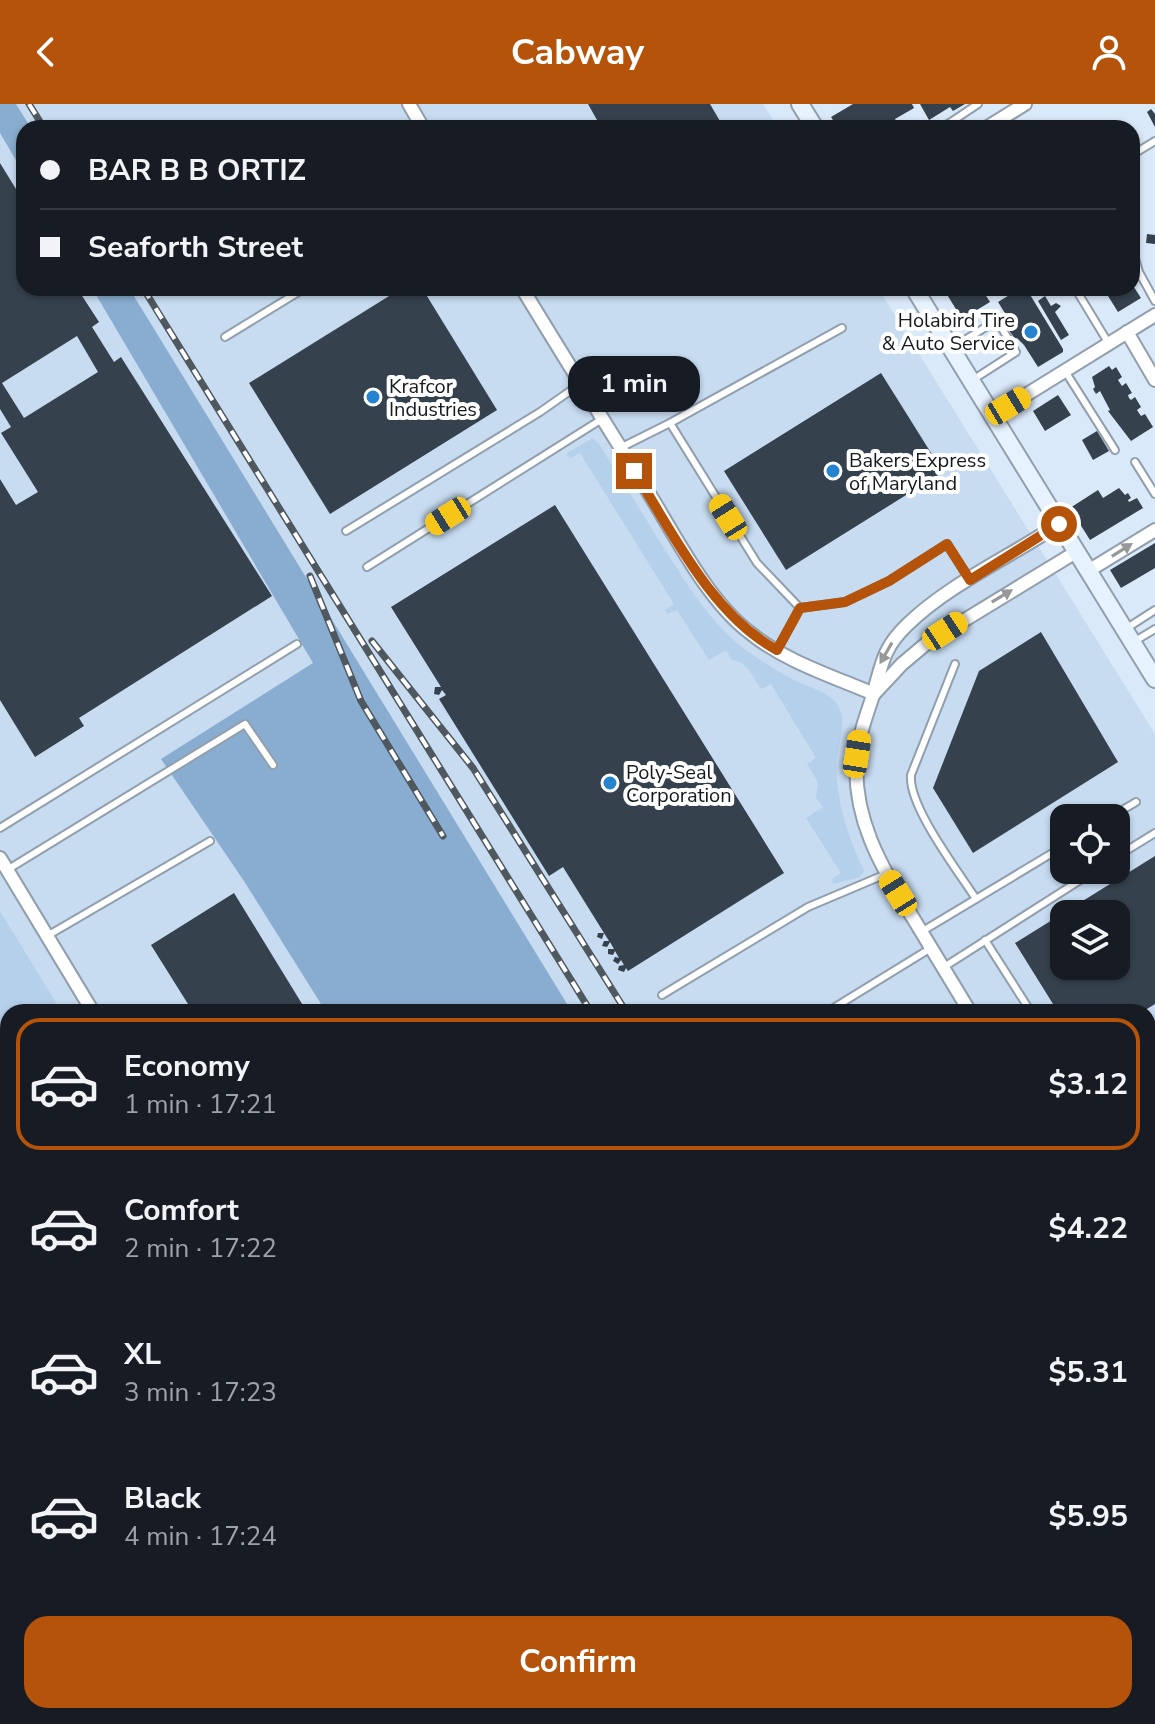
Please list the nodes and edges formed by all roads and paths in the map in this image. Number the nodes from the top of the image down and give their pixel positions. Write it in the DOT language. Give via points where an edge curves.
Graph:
graph roads {
  1 [pos="978,104"];
  2 [pos="1024,104"];
  3 [pos="954,120"];
  4 [pos="999,120"];
  5 [pos="1140,274"];
  6 [pos="292,296"];
  7 [pos="527,296"];
  8 [pos="919,296"];
  9 [pos="1080,296"];
  10 [pos="1155,301"];
  11 [pos="1155,315"];
  12 [pos="842,328"];
  13 [pos="1127,332"];
  14 [pos="225,337"];
  15 [pos="1109,344"];
  16 [pos="951,349"];
  17 [pos="1065,371"];
  18 [pos="1155,380"];
  19 [pos="971,381"];
  20 [pos="580,384"];
  21 [pos="992,416"];
  22 [pos="602,419"];
  23 [pos="670,423"];
  24 [pos="620,448"];
  25 [pos="1115,450"];
  26 [pos="1135,462"];
  27 [pos="1155,494"];
  28 [pos="1059,524"];
  29 [pos="1155,530"];
  30 [pos="346,531"];
  31 [pos="1076,552"];
  32 [pos="367,567"];
  33 [pos="1088,571"];
  34 [pos="970,580"];
  35 [pos="800,608"];
  36 [pos="1155,610"];
  37 [pos="1155,629"];
  38 [pos="1128,636"];
  39 [pos="297,644"];
  40 [pos="777,650"];
  41 [pos="955,664"];
  42 [pos="1155,679"];
  43 [pos="874,694"];
  44 [pos="273,765"];
  45 [pos="1136,802"];
  46 [pos="1130,806"];
  47 [pos="0,828"];
  48 [pos="1155,833"];
  49 [pos="210,841"];
  50 [pos="1130,848"];
  51 [pos="1050,854"];
  52 [pos="0,858"];
  53 [pos="7,870"];
  54 [pos="886,874"];
  55 [pos="1074,884"];
  56 [pos="976,899"];
  57 [pos="921,932"];
  58 [pos="47,936"];
  59 [pos="985,940"];
  60 [pos="931,948"];
  61 [pos="943,967"];
  62 [pos="662,995"];
  63 [pos="88,1004"];
  64 [pos="840,1004"];
  65 [pos="965,1004"];
  66 [pos="1026,1004"];
  1 -- 3 [label="lane"];
  2 -- 4 [label="street"];
  5 -- 10 [label="lane"];
  6 -- 14 [label="lane"];
  7 -- 20 [label="street"];
  8 -- 16 [label="main road"];
  9 -- 15 [label="lane"];
  11 -- 13 [label="street"];
  12 -- 23 [label="lane"];
  13 -- 15 [label="street"];
  13 -- 18 [label="street"];
  15 -- 17 [label="street"];
  16 -- 19 [label="main road"];
  16 -- 19 [label="lane" via="997,320 1016,352"];
  17 -- 21 [label="street"];
  17 -- 25 [label="lane"];
  19 -- 21 [label="main road"];
  20 -- 22 [label="street"];
  20 -- 30 [label="lane"];
  21 -- 28 [label="main road"];
  22 -- 24 [label="street"];
  22 -- 32 [label="lane"];
  23 -- 24 [label="lane"];
  23 -- 35 [label="lane" via="757,563"];
  24 -- 40 [label="street" via="719,602 745,630"];
  26 -- 27 [label="lane"];
  28 -- 31 [label="main road"];
  28 -- 34 [label="street"];
  33 -- 29 [label="street, one-way"];
  31 -- 33 [label="main road"];
  43 -- 31 [label="street, one-way" via="927,643"];
  33 -- 38 [label="main road"];
  34 -- 35 [label="lane" via="947,544 845,602"];
  34 -- 43 [label="street, one-way" via="903,628 878,668"];
  35 -- 40 [label="lane"];
  36 -- 38 [label="lane"];
  37 -- 38 [label="lane"];
  38 -- 42 [label="main road"];
  39 -- 47 [label="lane"];
  40 -- 43 [label="street"];
  41 -- 56 [label="lane" via="910,783 925,819"];
  43 -- 54 [label="street" via="861,730 856,782 865,829"];
  44 -- 53 [label="lane" via="245,724"];
  45 -- 46 [label="lane"];
  48 -- 50 [label="lane"];
  49 -- 58 [label="lane"];
  51 -- 56 [label="lane"];
  52 -- 53 [label="street"];
  53 -- 58 [label="street"];
  54 -- 57 [label="street"];
  54 -- 62 [label="lane" via="808,907"];
  55 -- 59 [label="lane"];
  56 -- 57 [label="lane"];
  57 -- 60 [label="street"];
  58 -- 63 [label="street"];
  59 -- 61 [label="lane"];
  59 -- 66 [label="lane"];
  60 -- 61 [label="street"];
  60 -- 64 [label="lane"];
  61 -- 65 [label="street"];
}
